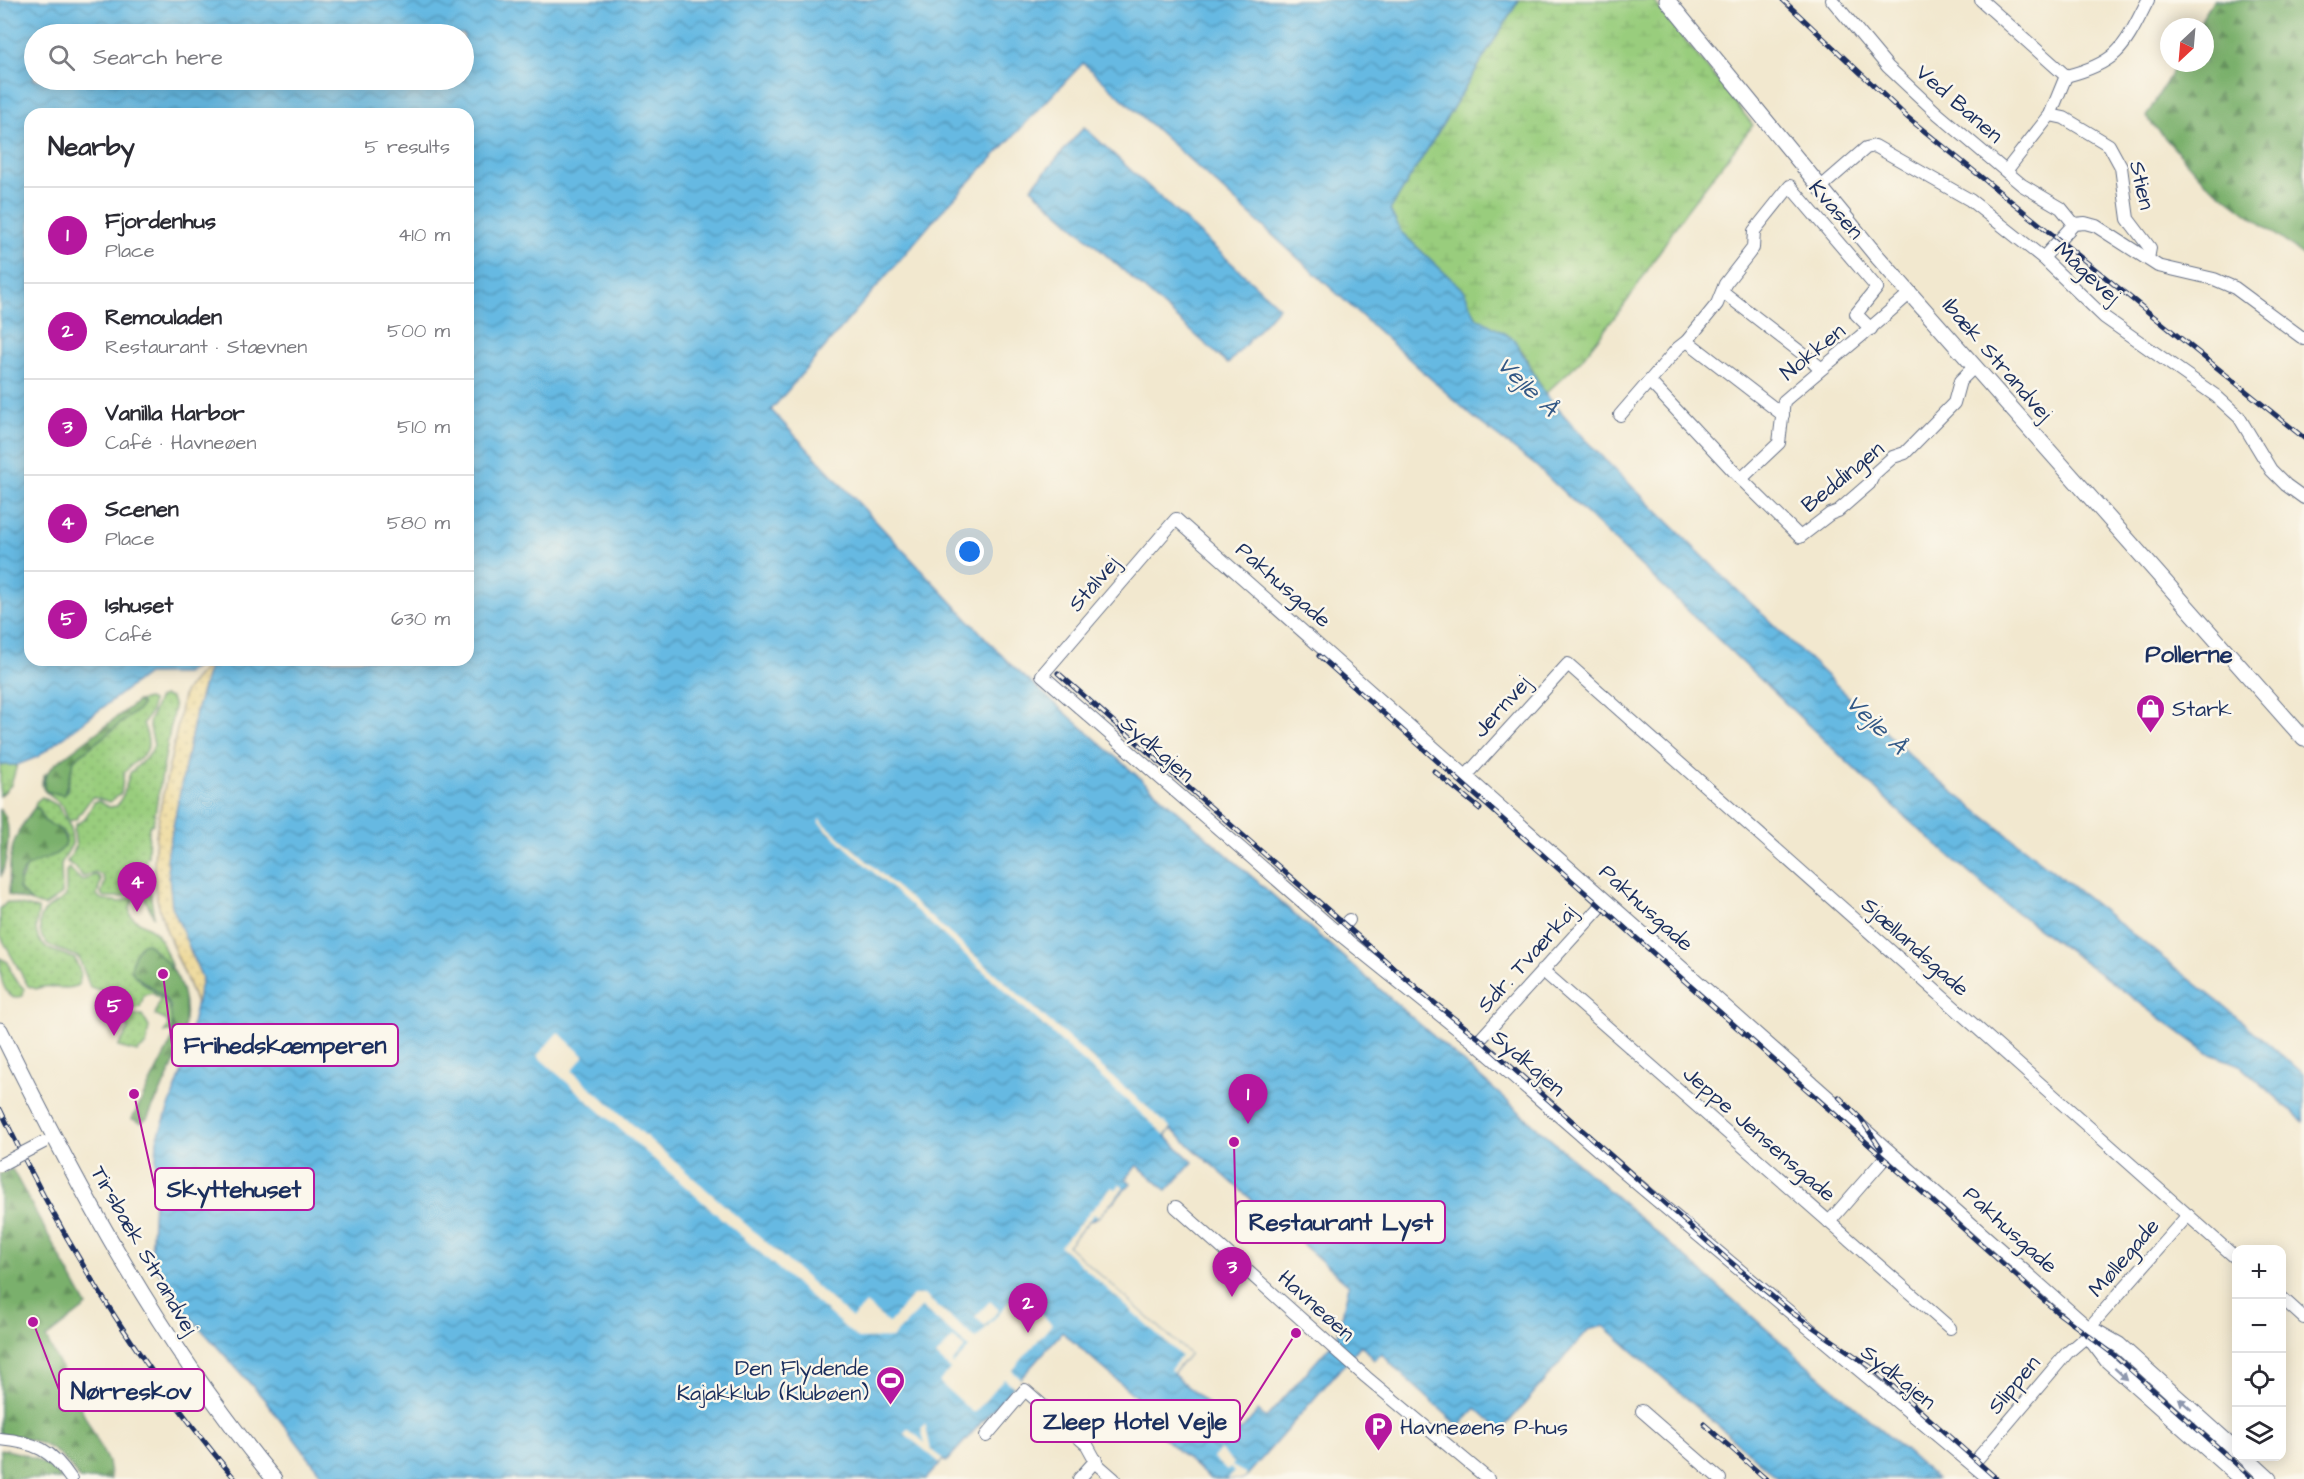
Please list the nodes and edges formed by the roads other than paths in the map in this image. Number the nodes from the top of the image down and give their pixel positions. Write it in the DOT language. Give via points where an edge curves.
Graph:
graph roads {
  1 [pos="1667,0"];
  2 [pos="1832,0"];
  3 [pos="1981,0"];
  4 [pos="2148,0"];
  5 [pos="2066,76"];
  6 [pos="2050,115"];
  7 [pos="2006,171"];
  8 [pos="1820,188"];
  9 [pos="2074,224"];
  10 [pos="2043,258"];
  11 [pos="2148,259"];
  12 [pos="1724,292"];
  13 [pos="1910,293"];
  14 [pos="1870,329"];
  15 [pos="2304,339"];
  16 [pos="1687,341"];
  17 [pos="1975,366"];
  18 [pos="1821,368"];
  19 [pos="1650,382"];
  20 [pos="1620,415"];
  21 [pos="1783,415"];
  22 [pos="1741,479"];
  23 [pos="2304,498"];
  24 [pos="1176,519"];
  25 [pos="1568,664"];
  26 [pos="1042,675"];
  27 [pos="2304,739"];
  28 [pos="1466,776"];
  29 [pos="1606,901"];
  30 [pos="1349,921"];
  31 [pos="1338,933"];
  32 [pos="1542,970"];
  33 [pos="0,1030"];
  34 [pos="1476,1044"];
  35 [pos="49,1139"];
  36 [pos="1890,1152"];
  37 [pos="0,1165"];
  38 [pos="1176,1207"];
  39 [pos="2188,1215"];
  40 [pos="1829,1222"];
  41 [pos="2232,1254"];
  42 [pos="2283,1299"];
  43 [pos="2304,1318"];
  44 [pos="1950,1328"];
  45 [pos="2089,1332"];
  46 [pos="1642,1412"];
  47 [pos="986,1436"];
  48 [pos="0,1439"];
  49 [pos="2232,1446"];
  50 [pos="1096,1460"];
  51 [pos="2249,1461"];
  52 [pos="1973,1464"];
  53 [pos="71,1479"];
  54 [pos="274,1479"];
  55 [pos="1079,1479"];
  56 [pos="1114,1479"];
  57 [pos="1488,1479"];
  58 [pos="1720,1479"];
  59 [pos="1989,1479"];
  60 [pos="2241,1479"];
  61 [pos="2269,1479"];
  1 -- 8 [label="street, Ibæk Strandvej"];
  2 -- 7 [label="street, Ved Banen" via="1888,67"];
  3 -- 5 [label="street"];
  4 -- 5 [label="street" via="2119,52 2091,69"];
  5 -- 6 [label="street"];
  6 -- 7 [label="street"];
  6 -- 11 [label="street, Stien" via="2064,118 2109,145 2121,167 2128,219 2150,248"];
  7 -- 9 [label="street, Ved Banen" via="2061,208"];
  8 -- 10 [label="street, Mågevej" via="1866,148 1875,146 1970,200"];
  8 -- 13 [label="street, Ibæk Strandvej"];
  9 -- 10 [label="street"];
  9 -- 11 [label="street" via="2096,226"];
  10 -- 23 [label="street, Mågevej" via="2104,317 2216,396 2239,417 2271,470"];
  11 -- 15 [label="street" via="2173,271 2214,279 2235,288"];
  12 -- 14 [label="street, Kvasen" via="1725,284 1753,248 1754,231 1790,186 1877,288 1856,314"];
  12 -- 16 [label="street, Kvasen"];
  12 -- 18 [label="street"];
  13 -- 14 [label="street, Nokken"];
  13 -- 17 [label="street, Ibæk Strandvej"];
  14 -- 18 [label="street, Nokken"];
  16 -- 19 [label="street, Kvasen"];
  16 -- 21 [label="street"];
  17 -- 22 [label="street, Beddingen" via="1960,381 1954,404 1905,453 1893,457 1854,498 1800,537"];
  17 -- 27 [label="street, Ibæk Strandvej"];
  18 -- 21 [label="street, Nokken" via="1784,400"];
  19 -- 20 [label="street, Kvasen"];
  19 -- 22 [label="street, Beddingen"];
  21 -- 22 [label="street, Nokken" via="1779,443"];
  24 -- 26 [label="street, Stålvej"];
  24 -- 28 [label="street, Pakhusgade"];
  25 -- 28 [label="street, Jernvej"];
  25 -- 39 [label="street, Sjællandsgade"];
  26 -- 31 [label="street, Sydkajen"];
  28 -- 29 [label="street, Pakhusgade"];
  29 -- 32 [label="street, Sdr. Tværkaj"];
  29 -- 36 [label="street, Pakhusgade"];
  30 -- 31 [label="street"];
  31 -- 34 [label="street, Sydkajen"];
  32 -- 34 [label="street, Sdr. Tværkaj"];
  32 -- 40 [label="street, Jeppe Jensensgade"];
  33 -- 35 [label="street, Tirsbæk Strandvej"];
  34 -- 52 [label="street, Sydkajen"];
  35 -- 37 [label="street, bridge"];
  35 -- 54 [label="street, Tirsbæk Strandvej" via="152,1313 226,1419"];
  36 -- 40 [label="street"];
  36 -- 45 [label="street, Pakhusgade"];
  38 -- 57 [label="street, Havneøen" via="1350,1363"];
  39 -- 41 [label="street, Sjællandsgade"];
  39 -- 45 [label="street, Møllegade"];
  40 -- 44 [label="street, Jeppe Jensensgade"];
  42 -- 43 [label="street"];
  49 -- 45 [label="street, Pakhusgade, one-way" via="2119,1345"];
  45 -- 52 [label="street, Slippen"];
  45 -- 60 [label="street, Pakhusgade, one-way" via="2107,1360"];
  46 -- 58 [label="street"];
  47 -- 50 [label="street" via="1025,1390 1087,1445"];
  48 -- 53 [label="street" via="20,1440 52,1454"];
  50 -- 55 [label="street"];
  50 -- 56 [label="street"];
  51 -- 61 [label="street"];
  52 -- 59 [label="street, Sydkajen"];
}
